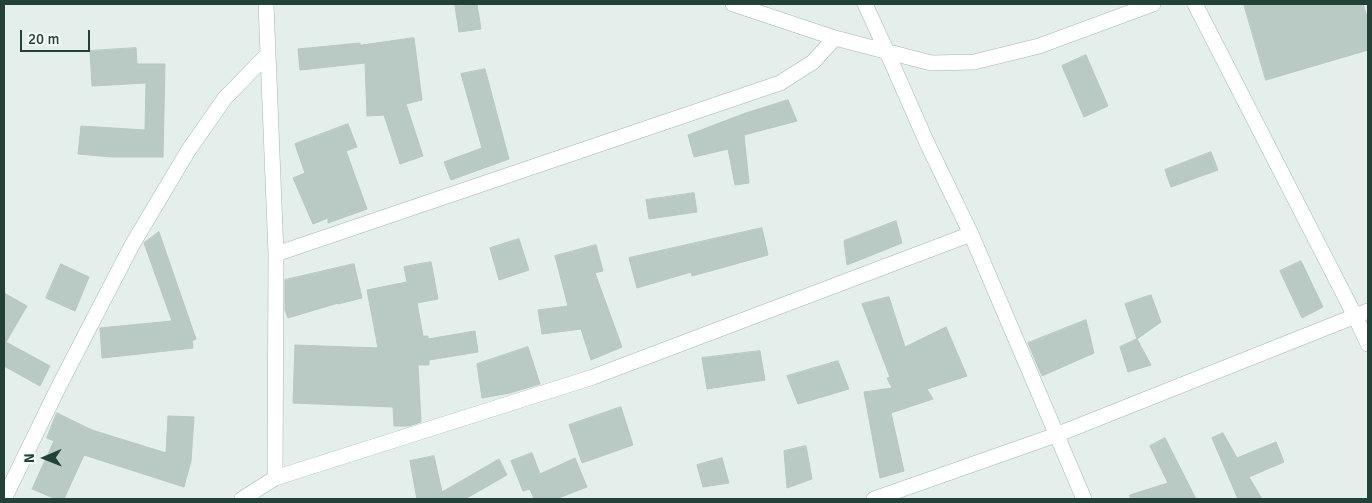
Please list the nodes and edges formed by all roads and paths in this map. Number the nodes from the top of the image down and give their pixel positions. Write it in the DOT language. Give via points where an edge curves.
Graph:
graph roads {
  1 [pos="266,4"];
  2 [pos="733,4"];
  3 [pos="865,4"];
  4 [pos="1153,4"];
  5 [pos="1195,4"];
  6 [pos="835,38"];
  7 [pos="888,52"];
  8 [pos="267,54"];
  9 [pos="971,234"];
  10 [pos="276,254"];
  11 [pos="1362,313"];
  12 [pos="1368,344"];
  13 [pos="1056,435"];
  14 [pos="275,478"];
  15 [pos="4,499"];
  16 [pos="242,499"];
  17 [pos="874,499"];
  18 [pos="1084,499"];
  1 -- 8 [label="street"];
  2 -- 6 [label="street"];
  3 -- 7 [label="street"];
  4 -- 7 [label="street" via="1040,46 974,62 931,63"];
  5 -- 11 [label="street"];
  6 -- 7 [label="street"];
  6 -- 10 [label="street" via="813,62 780,84"];
  7 -- 9 [label="street" via="926,143"];
  8 -- 10 [label="street"];
  8 -- 15 [label="street" via="225,98 188,151 137,236"];
  9 -- 13 [label="street"];
  9 -- 14 [label="street" via="593,377"];
  10 -- 14 [label="street"];
  11 -- 12 [label="street"];
  11 -- 13 [label="street"];
  13 -- 17 [label="street"];
  13 -- 18 [label="street"];
  14 -- 16 [label="street"];
}
